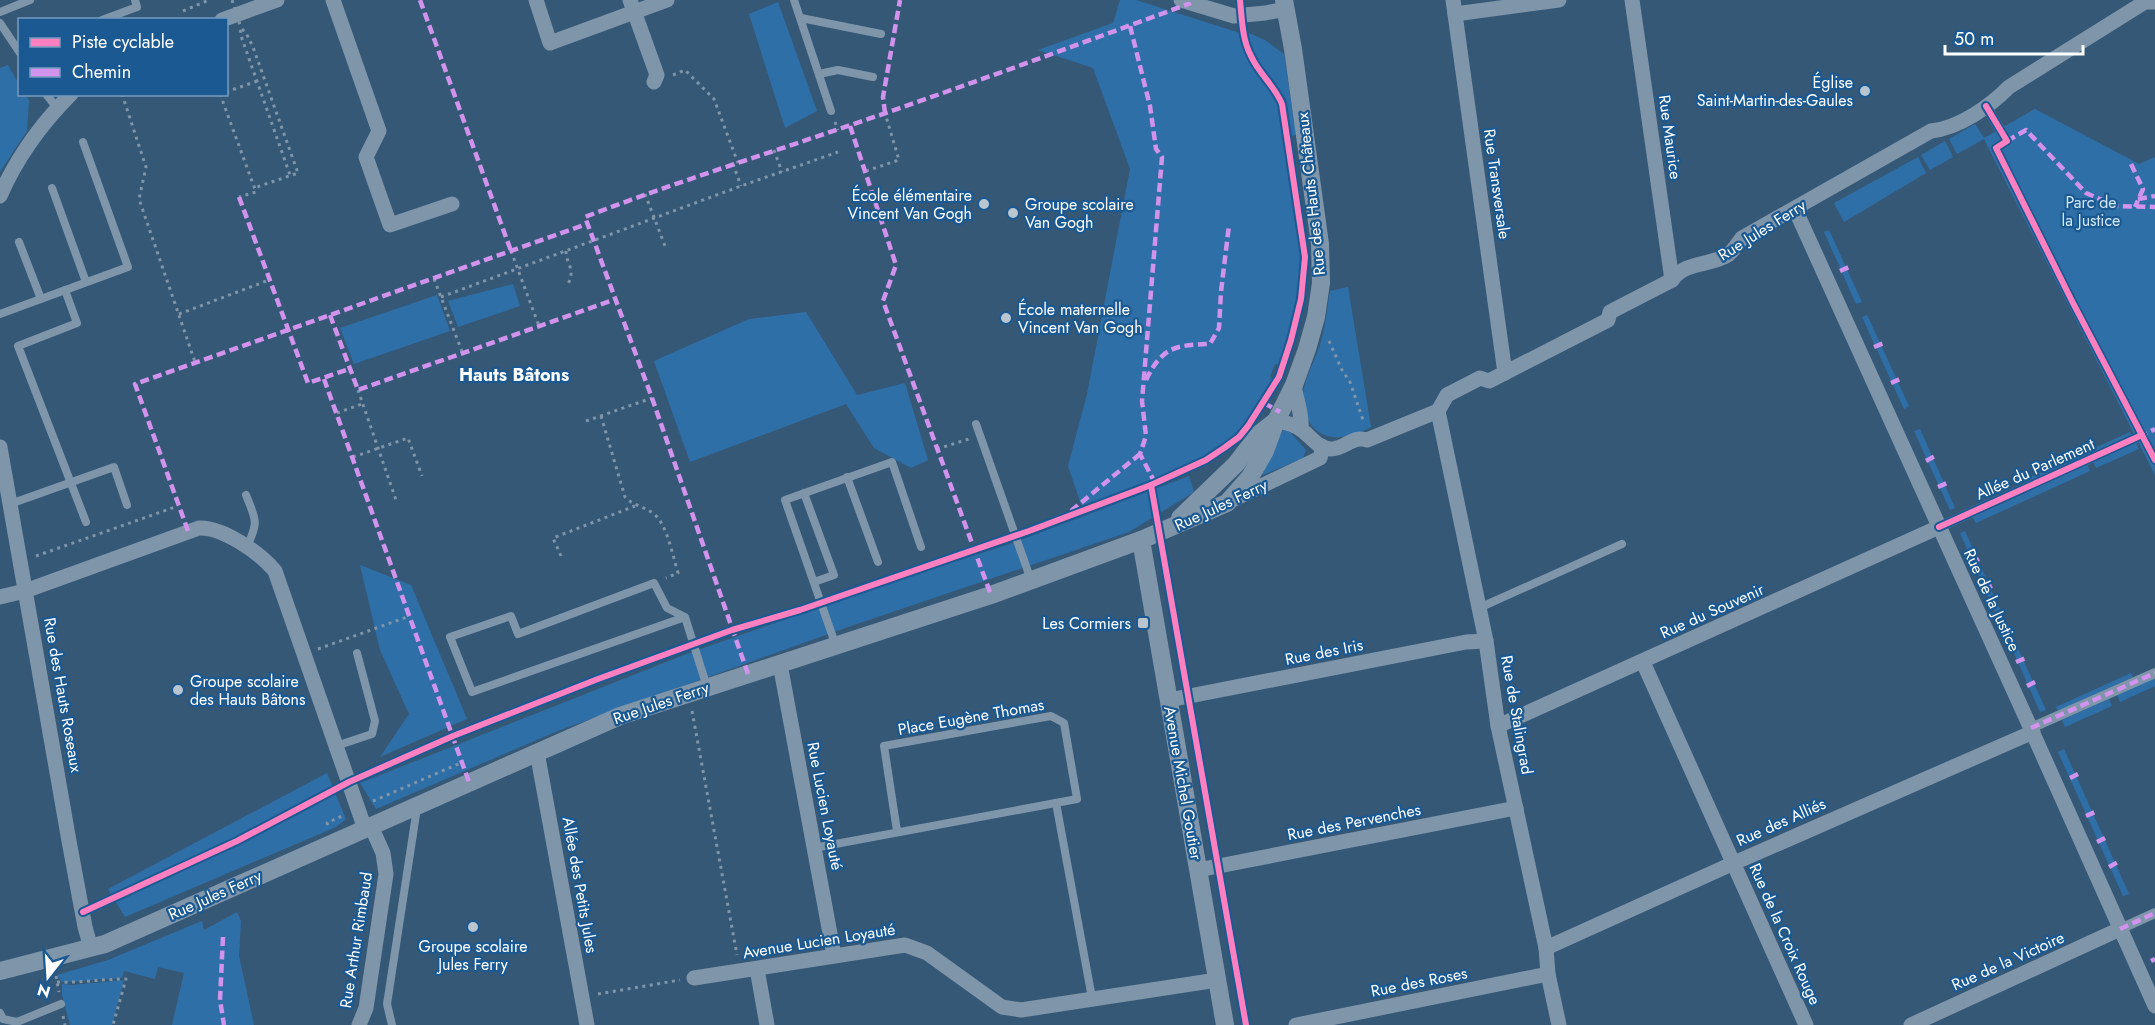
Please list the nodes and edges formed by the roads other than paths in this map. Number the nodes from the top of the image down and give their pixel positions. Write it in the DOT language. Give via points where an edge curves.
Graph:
graph roads {
  1 [pos="30,0"];
  2 [pos="135,0"];
  3 [pos="277,0"];
  4 [pos="333,0"];
  5 [pos="536,0"];
  6 [pos="667,0"];
  7 [pos="795,0"];
  8 [pos="1181,0"];
  9 [pos="1559,0"];
  10 [pos="1632,0"];
  11 [pos="2155,2"];
  12 [pos="1285,4"];
  13 [pos="633,7"];
  14 [pos="1454,7"];
  15 [pos="0,12"];
  16 [pos="107,18"];
  17 [pos="228,18"];
  18 [pos="801,18"];
  19 [pos="0,23"];
  20 [pos="881,34"];
  21 [pos="18,50"];
  22 [pos="819,74"];
  23 [pos="873,77"];
  24 [pos="654,82"];
  25 [pos="48,96"];
  26 [pos="69,96"];
  27 [pos="1986,106"];
  28 [pos="57,108"];
  29 [pos="831,111"];
  30 [pos="83,142"];
  31 [pos="52,188"];
  32 [pos="0,196"];
  33 [pos="452,204"];
  34 [pos="1795,209"];
  35 [pos="19,242"];
  36 [pos="1672,280"];
  37 [pos="86,282"];
  38 [pos="65,290"];
  39 [pos="41,299"];
  40 [pos="0,314"];
  41 [pos="1505,373"];
  42 [pos="1294,385"];
  43 [pos="1438,411"];
  44 [pos="1276,421"];
  45 [pos="976,424"];
  46 [pos="1301,429"];
  47 [pos="2142,435"];
  48 [pos="0,447"];
  49 [pos="1328,448"];
  50 [pos="2155,460"];
  51 [pos="847,477"];
  52 [pos="70,482"];
  53 [pos="804,492"];
  54 [pos="246,495"];
  55 [pos="1227,502"];
  56 [pos="10,504"];
  57 [pos="127,505"];
  58 [pos="86,522"];
  59 [pos="1939,527"];
  60 [pos="1170,528"];
  61 [pos="1141,540"];
  62 [pos="1622,544"];
  63 [pos="247,547"];
  64 [pos="921,547"];
  65 [pos="878,562"];
  66 [pos="1031,580"];
  67 [pos="814,582"];
  68 [pos="26,591"];
  69 [pos="0,597"];
  70 [pos="1479,608"];
  71 [pos="685,617"];
  72 [pos="1486,641"];
  73 [pos="836,645"];
  74 [pos="357,653"];
  75 [pos="1643,662"];
  76 [pos="780,664"];
  77 [pos="2155,673"];
  78 [pos="707,687"];
  79 [pos="1169,700"];
  80 [pos="1498,726"];
  81 [pos="2032,730"];
  82 [pos="336,746"];
  83 [pos="537,752"];
  84 [pos="1056,803"];
  85 [pos="417,806"];
  86 [pos="1516,808"];
  87 [pos="368,827"];
  88 [pos="897,831"];
  89 [pos="814,848"];
  90 [pos="1734,863"];
  91 [pos="1198,870"];
  92 [pos="2155,913"];
  93 [pos="2120,930"];
  94 [pos="91,948"];
  95 [pos="1546,948"];
  96 [pos="834,955"];
  97 [pos="758,969"];
  98 [pos="0,971"];
  99 [pos="1548,974"];
  100 [pos="694,978"];
  101 [pos="1217,980"];
  102 [pos="1092,998"];
  103 [pos="61,1004"];
  104 [pos="2155,1006"];
  105 [pos="0,1013"];
  106 [pos="19,1024"];
  107 [pos="359,1025"];
  108 [pos="392,1025"];
  109 [pos="587,1025"];
  110 [pos="767,1025"];
  111 [pos="1225,1025"];
  112 [pos="1296,1025"];
  113 [pos="1559,1025"];
  114 [pos="1806,1025"];
  115 [pos="1911,1025"];
  1 -- 15 [label="lane"];
  2 -- 16 [label="lane" via="137,7"];
  3 -- 17 [label="street"];
  4 -- 33 [label="street" via="379,131 366,157 390,225"];
  5 -- 13 [label="street" via="550,43"];
  6 -- 13 [label="street"];
  7 -- 18 [label="lane"];
  8 -- 12 [label="street" via="1234,16 1265,13"];
  9 -- 14 [label="street"];
  10 -- 36 [label="street, Rue Maurice"];
  11 -- 27 [label="street, Rue Jules Ferry" via="2145,3 2009,87"];
  12 -- 42 [label="street, Rue des Hauts Châteaux" via="1320,244 1321,283 1316,317"];
  13 -- 24 [label="street" via="657,75"];
  14 -- 41 [label="street, Rue Transversale"];
  18 -- 20 [label="lane"];
  18 -- 22 [label="lane"];
  19 -- 21 [label="lane"];
  22 -- 23 [label="lane" via="838,70"];
  22 -- 29 [label="lane"];
  25 -- 28 [label="lane"];
  26 -- 28 [label="street"];
  27 -- 34 [label="street, Rue Jules Ferry" via="1946,129 1931,131"];
  27 -- 47 [label="street" via="2007,141 1996,148"];
  28 -- 32 [label="street" via="22,152"];
  30 -- 37 [label="lane" via="128,267"];
  31 -- 37 [label="lane"];
  34 -- 36 [label="street, Rue Jules Ferry" via="1742,238 1731,253 1697,264"];
  34 -- 59 [label="street, Rue de la Justice"];
  35 -- 39 [label="lane"];
  36 -- 41 [label="street, Rue Jules Ferry" via="1610,312 1608,321"];
  37 -- 38 [label="lane"];
  38 -- 39 [label="lane"];
  38 -- 52 [label="lane" via="76,323 18,346"];
  39 -- 40 [label="lane"];
  41 -- 43 [label="street, Rue Jules Ferry" via="1489,381 1480,378 1447,395"];
  42 -- 44 [label="street, Rue des Hauts Châteaux"];
  42 -- 46 [label="street"];
  43 -- 49 [label="street, Rue Jules Ferry" via="1368,440 1361,438"];
  43 -- 70 [label="street, Rue de Stalingrad"];
  44 -- 46 [label="street"];
  44 -- 55 [label="street, Rue des Hauts Châteaux" via="1250,477"];
  44 -- 60 [label="street, Rue des Hauts Châteaux"];
  45 -- 66 [label="lane"];
  46 -- 49 [label="street" via="1312,441"];
  47 -- 50 [label="street"];
  47 -- 59 [label="street, Allée du Parlement"];
  48 -- 56 [label="street, Rue des Hauts Roseaux"];
  49 -- 55 [label="street, Rue Jules Ferry" via="1320,458"];
  51 -- 53 [label="lane"];
  51 -- 64 [label="lane" via="892,462"];
  51 -- 65 [label="lane"];
  52 -- 56 [label="lane"];
  52 -- 57 [label="lane" via="114,467"];
  52 -- 58 [label="lane"];
  53 -- 67 [label="lane" via="785,500"];
  53 -- 67 [label="lane" via="834,575"];
  54 -- 63 [label="lane" via="256,528"];
  55 -- 60 [label="street, Rue Jules Ferry"];
  56 -- 68 [label="street, Rue des Hauts Roseaux"];
  59 -- 75 [label="street, Rue du Souvenir"];
  59 -- 81 [label="street, Rue de la Justice"];
  60 -- 61 [label="street, Rue Jules Ferry"];
  61 -- 66 [label="street, Rue Jules Ferry"];
  61 -- 79 [label="street, Avenue Michel Goutier"];
  62 -- 70 [label="lane"];
  63 -- 68 [label="street, Rue Arthur Rimbaud" via="217,531 199,528"];
  63 -- 82 [label="street, Rue Arthur Rimbaud" via="275,571"];
  66 -- 73 [label="street, Rue Jules Ferry"];
  67 -- 73 [label="lane"];
  68 -- 69 [label="street, Rue Arthur Rimbaud"];
  68 -- 94 [label="street, Rue des Hauts Roseaux"];
  70 -- 72 [label="street, Rue de Stalingrad"];
  71 -- 71 [label="lane" via="472,692 450,637 510,616 519,634 654,583 667,608"];
  71 -- 78 [label="lane"];
  72 -- 79 [label="street, Rue des Iris"];
  72 -- 80 [label="street, Rue de Stalingrad"];
  73 -- 76 [label="street, Rue Jules Ferry"];
  74 -- 82 [label="lane" via="375,721 372,734"];
  75 -- 80 [label="street, Rue du Souvenir"];
  75 -- 90 [label="street, Rue de la Croix Rouge"];
  76 -- 78 [label="street, Rue Jules Ferry"];
  76 -- 89 [label="street, Rue Lucien Loyauté"];
  77 -- 81 [label="street"];
  78 -- 83 [label="street, Rue Jules Ferry" via="620,716"];
  79 -- 91 [label="street, Avenue Michel Goutier"];
  80 -- 86 [label="street, Rue de Stalingrad"];
  81 -- 90 [label="street, Rue des Alliés"];
  81 -- 93 [label="street, Rue de la Justice"];
  82 -- 87 [label="street, Rue Arthur Rimbaud"];
  83 -- 85 [label="street, Rue Jules Ferry"];
  83 -- 109 [label="street, Allée des Petits Jules"];
  84 -- 88 [label="lane, Place Eugène Thomas"];
  84 -- 88 [label="lane, Place Eugène Thomas" via="1077,799 1064,723 1051,716 884,746"];
  84 -- 102 [label="lane"];
  85 -- 87 [label="street, Rue Jules Ferry"];
  85 -- 108 [label="lane" via="387,1004"];
  86 -- 91 [label="street, Rue des Pervenches"];
  86 -- 95 [label="street, Rue de Stalingrad"];
  87 -- 94 [label="street, Rue Jules Ferry"];
  87 -- 107 [label="street, Rue Arthur Rimbaud" via="383,853 386,874 369,992"];
  88 -- 89 [label="lane"];
  89 -- 96 [label="street, Rue Lucien Loyauté"];
  90 -- 95 [label="street, Rue des Alliés"];
  90 -- 114 [label="street, Rue de la Croix Rouge"];
  91 -- 101 [label="street, Avenue Michel Goutier"];
  92 -- 93 [label="street"];
  93 -- 104 [label="street, Rue de la Justice"];
  93 -- 115 [label="street, Rue de la Victoire"];
  94 -- 98 [label="street, Rue Jules Ferry"];
  95 -- 99 [label="street, Rue de Stalingrad"];
  96 -- 97 [label="street, Avenue Lucien Loyauté"];
  96 -- 102 [label="street, Avenue Lucien Loyauté" via="891,946 915,948 1002,1007 1021,1010"];
  97 -- 100 [label="street, Avenue Lucien Loyauté"];
  97 -- 110 [label="street"];
  99 -- 112 [label="street, Rue des Roses"];
  99 -- 113 [label="street, Rue de Stalingrad"];
  101 -- 102 [label="street, Avenue Lucien Loyauté"];
  101 -- 111 [label="street, Avenue Michel Goutier"];
  103 -- 106 [label="lane"];
  105 -- 106 [label="lane"];
}
